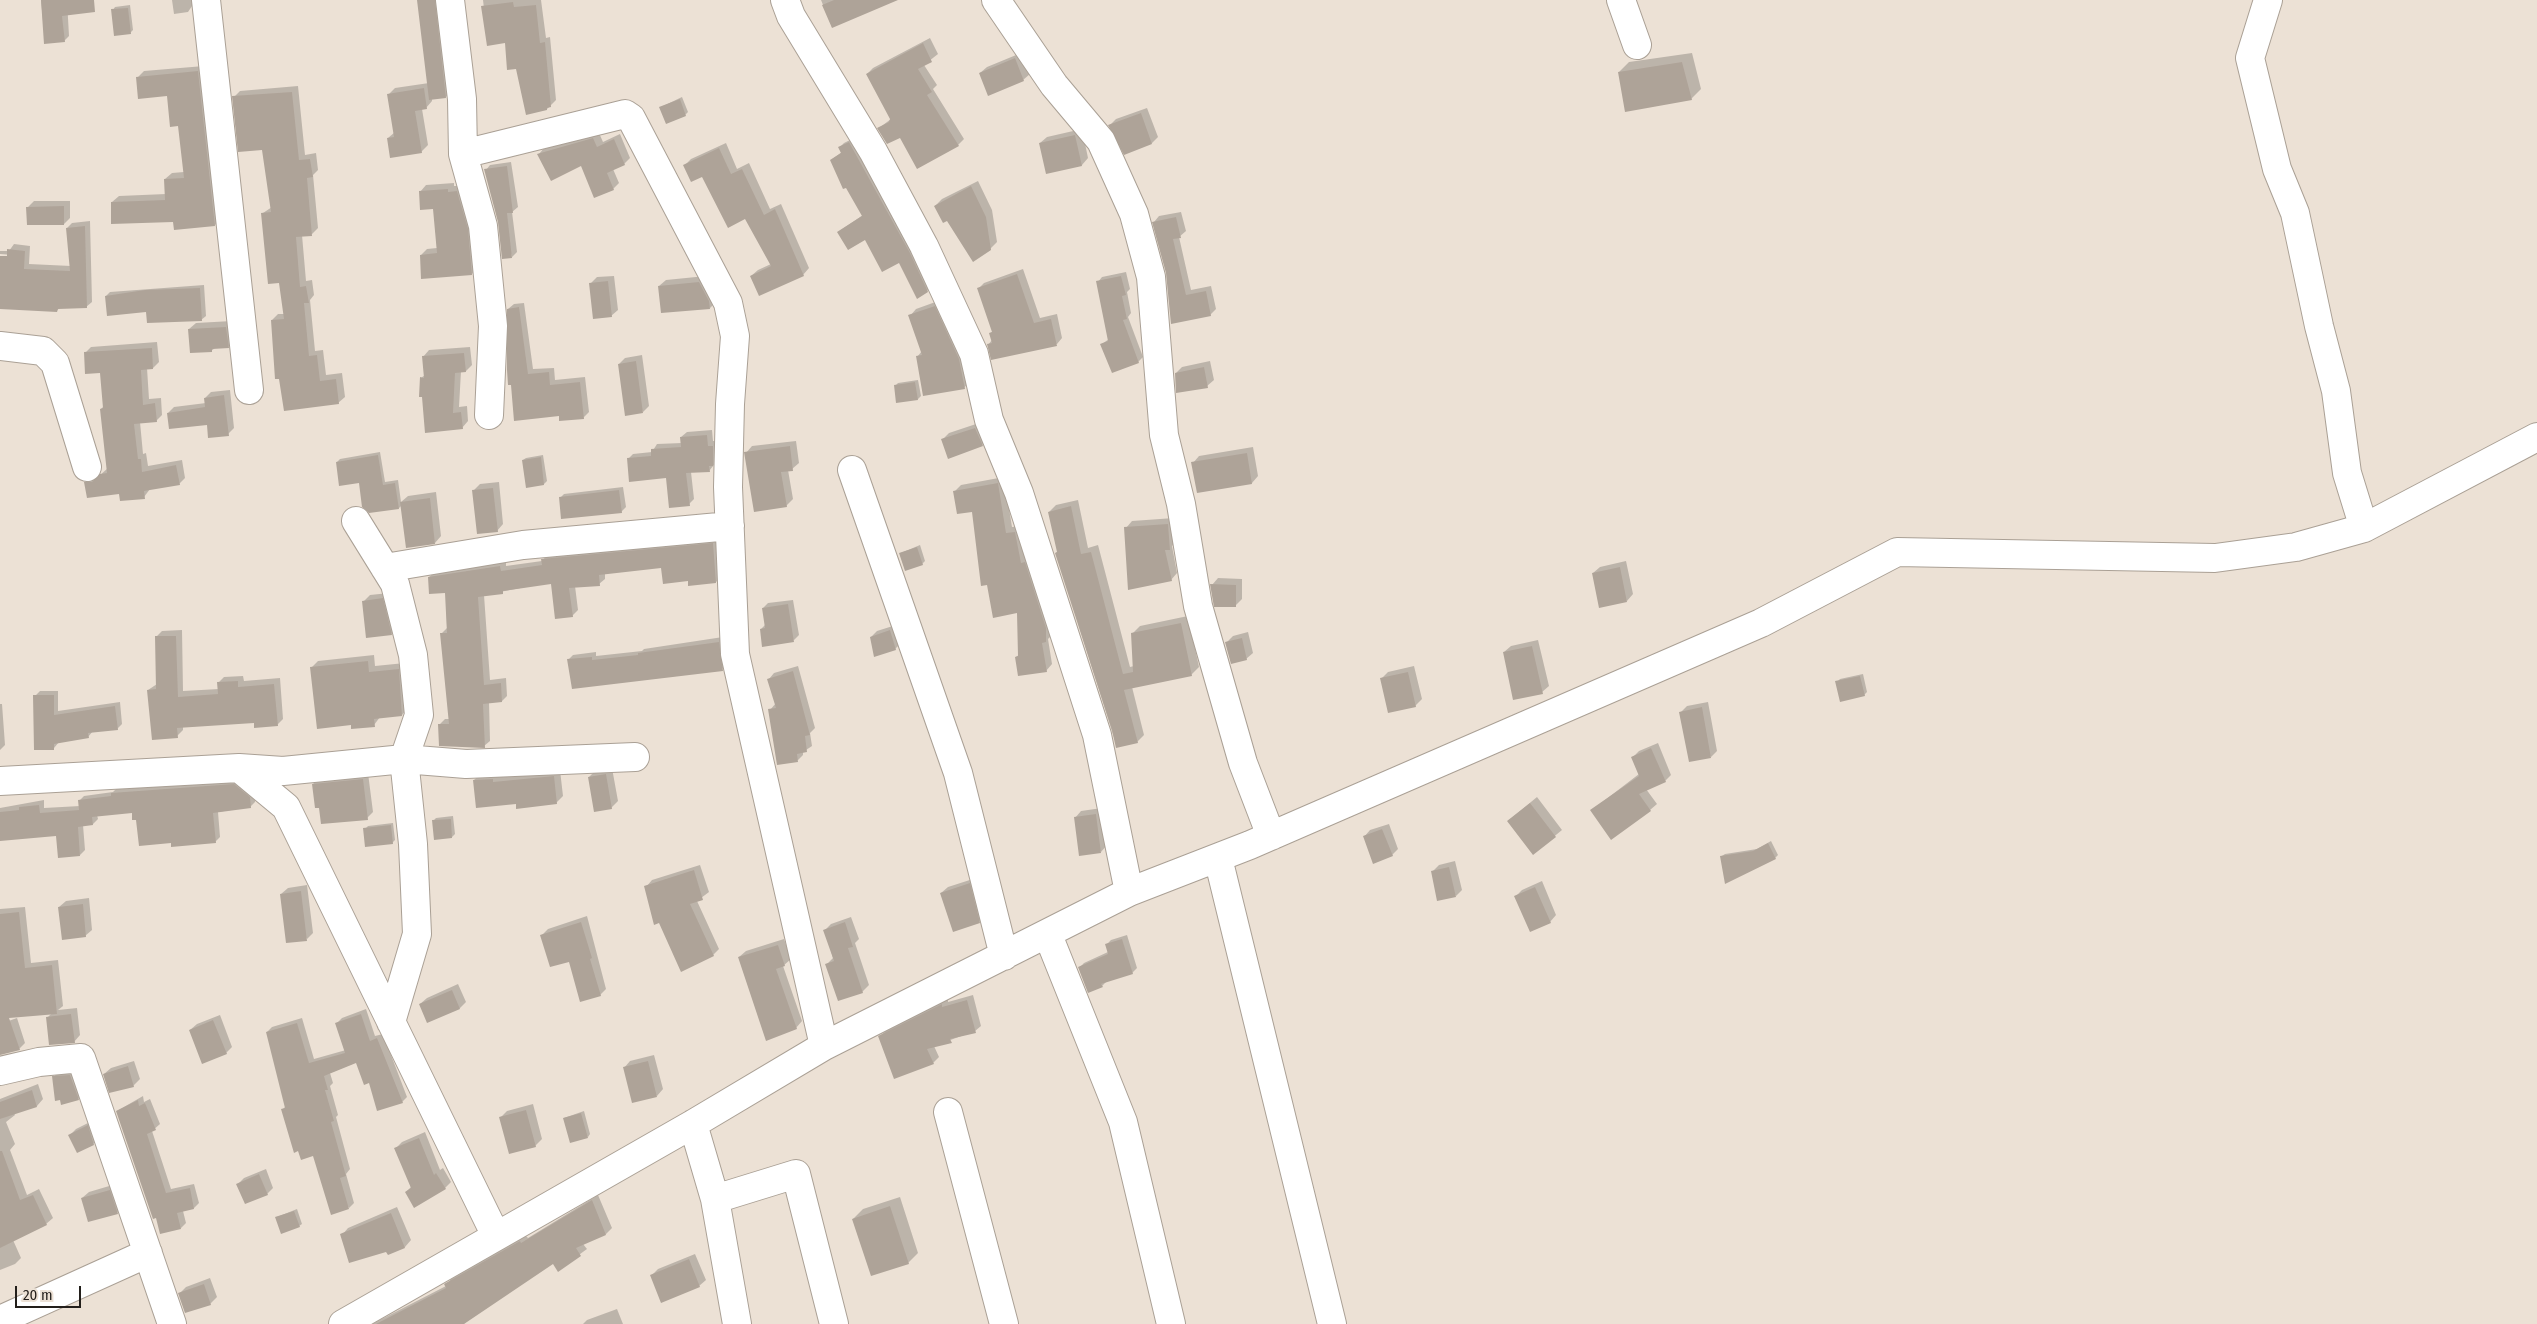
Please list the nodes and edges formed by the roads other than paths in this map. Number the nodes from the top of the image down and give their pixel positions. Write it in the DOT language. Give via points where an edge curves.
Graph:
graph roads {
  1 [pos="206,0"];
  2 [pos="450,0"];
  3 [pos="785,0"];
  4 [pos="996,0"];
  5 [pos="1621,0"];
  6 [pos="2268,0"];
  7 [pos="1637,45"];
  8 [pos="463,154"];
  9 [pos="0,346"];
  10 [pos="249,390"];
  11 [pos="489,415"];
  12 [pos="2537,437"];
  13 [pos="86,467"];
  14 [pos="852,470"];
  15 [pos="356,522"];
  16 [pos="730,526"];
  17 [pos="2364,528"];
  18 [pos="385,568"];
  19 [pos="636,757"];
  20 [pos="404,759"];
  21 [pos="240,768"];
  22 [pos="0,781"];
  23 [pos="1271,836"];
  24 [pos="1218,858"];
  25 [pos="1129,892"];
  26 [pos="1048,935"];
  27 [pos="1004,956"];
  28 [pos="392,1022"];
  29 [pos="824,1046"];
  30 [pos="0,1071"];
  31 [pos="948,1112"];
  32 [pos="693,1124"];
  33 [pos="715,1199"];
  34 [pos="496,1236"];
  35 [pos="148,1253"];
  36 [pos="0,1320"];
  37 [pos="172,1324"];
  38 [pos="343,1324"];
  39 [pos="738,1324"];
  40 [pos="834,1324"];
  41 [pos="1004,1324"];
  42 [pos="1171,1324"];
  43 [pos="1332,1324"];
  1 -- 10 [label="street"];
  2 -- 8 [label="street" via="462,99"];
  3 -- 25 [label="street" via="791,16 873,151 924,246 974,354 989,420 1019,493 1097,736"];
  4 -- 23 [label="street" via="1054,85 1101,141 1134,214 1151,277 1164,435 1181,504 1198,606 1242,764"];
  5 -- 7 [label="street"];
  6 -- 17 [label="street" via="2250,58 2277,169 2295,213 2336,391 2348,473"];
  8 -- 11 [label="street" via="485,244 493,326"];
  8 -- 16 [label="street" via="615,115 625,114 631,118 728,303 735,336 730,404"];
  9 -- 13 [label="street" via="43,351 55,363"];
  12 -- 17 [label="street"];
  14 -- 27 [label="street" via="958,773"];
  15 -- 18 [label="street"];
  16 -- 18 [label="street" via="522,545"];
  16 -- 29 [label="street" via="735,654"];
  17 -- 23 [label="street" via="2296,547 2215,558 1897,552 1761,623"];
  18 -- 20 [label="street" via="395,584 413,655 419,715"];
  19 -- 20 [label="street" via="466,764"];
  20 -- 21 [label="street" via="283,771"];
  20 -- 28 [label="street" via="413,844 417,934"];
  21 -- 22 [label="street"];
  21 -- 28 [label="street" via="286,806"];
  23 -- 24 [label="street"];
  24 -- 25 [label="street"];
  24 -- 43 [label="street"];
  25 -- 26 [label="street"];
  26 -- 27 [label="street"];
  26 -- 42 [label="street" via="1123,1122"];
  27 -- 29 [label="street"];
  28 -- 34 [label="street"];
  29 -- 32 [label="street"];
  30 -- 35 [label="street" via="39,1062 81,1058"];
  31 -- 41 [label="street"];
  32 -- 33 [label="street"];
  32 -- 34 [label="street"];
  33 -- 39 [label="street"];
  33 -- 40 [label="street" via="796,1174"];
  34 -- 38 [label="street"];
  35 -- 36 [label="street"];
  35 -- 37 [label="street"];
}
